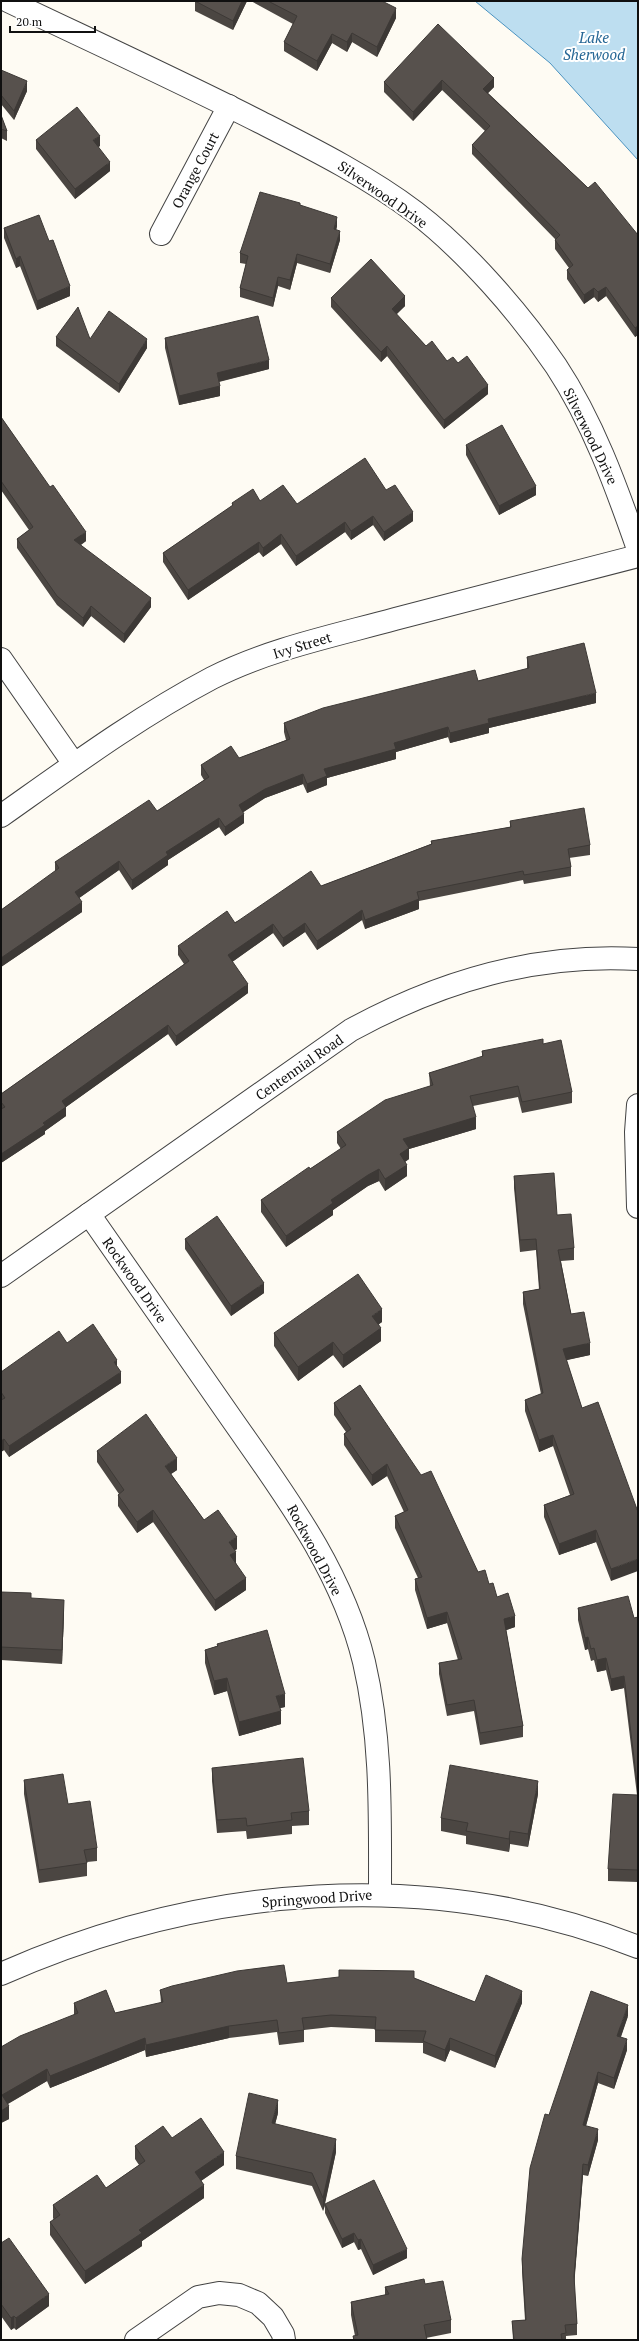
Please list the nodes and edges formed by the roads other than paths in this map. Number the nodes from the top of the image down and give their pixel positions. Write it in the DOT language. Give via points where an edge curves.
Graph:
graph roads {
  1 [pos="8,1"];
  2 [pos="229,106"];
  3 [pos="161,234"];
  4 [pos="638,549"];
  5 [pos="638,556"];
  6 [pos="1,659"];
  7 [pos="74,764"];
  8 [pos="1,816"];
  9 [pos="638,959"];
  10 [pos="638,1104"];
  11 [pos="638,1208"];
  12 [pos="89,1214"];
  13 [pos="1,1276"];
  14 [pos="380,1894"];
  15 [pos="638,1947"];
  16 [pos="1,1974"];
  17 [pos="136,2340"];
  18 [pos="284,2340"];
  1 -- 2 [label="street, Silverwood Drive"];
  2 -- 3 [label="street, Orange Court"];
  2 -- 4 [label="street, Silverwood Drive" via="340,163 415,212 468,261 520,317 557,368 587,422 614,481"];
  5 -- 7 [label="street, Ivy Street" via="323,638 266,656 212,678"];
  6 -- 7 [label="street"];
  7 -- 8 [label="street, Ivy Street"];
  9 -- 12 [label="street, Centennial Road" via="552,961 506,969 454,984 394,1007 351,1030"];
  10 -- 11 [label="street"];
  12 -- 13 [label="street, Centennial Road"];
  12 -- 14 [label="street, Rockwood Drive" via="302,1521 332,1576 353,1626 376,1722 381,1785"];
  14 -- 15 [label="street, Springwood Drive" via="455,1900 525,1912 608,1935"];
  14 -- 16 [label="street, Springwood Drive" via="277,1899 162,1918 98,1936"];
  17 -- 18 [label="street" via="198,2297 219,2293 239,2295 258,2303 273,2317"];
}
